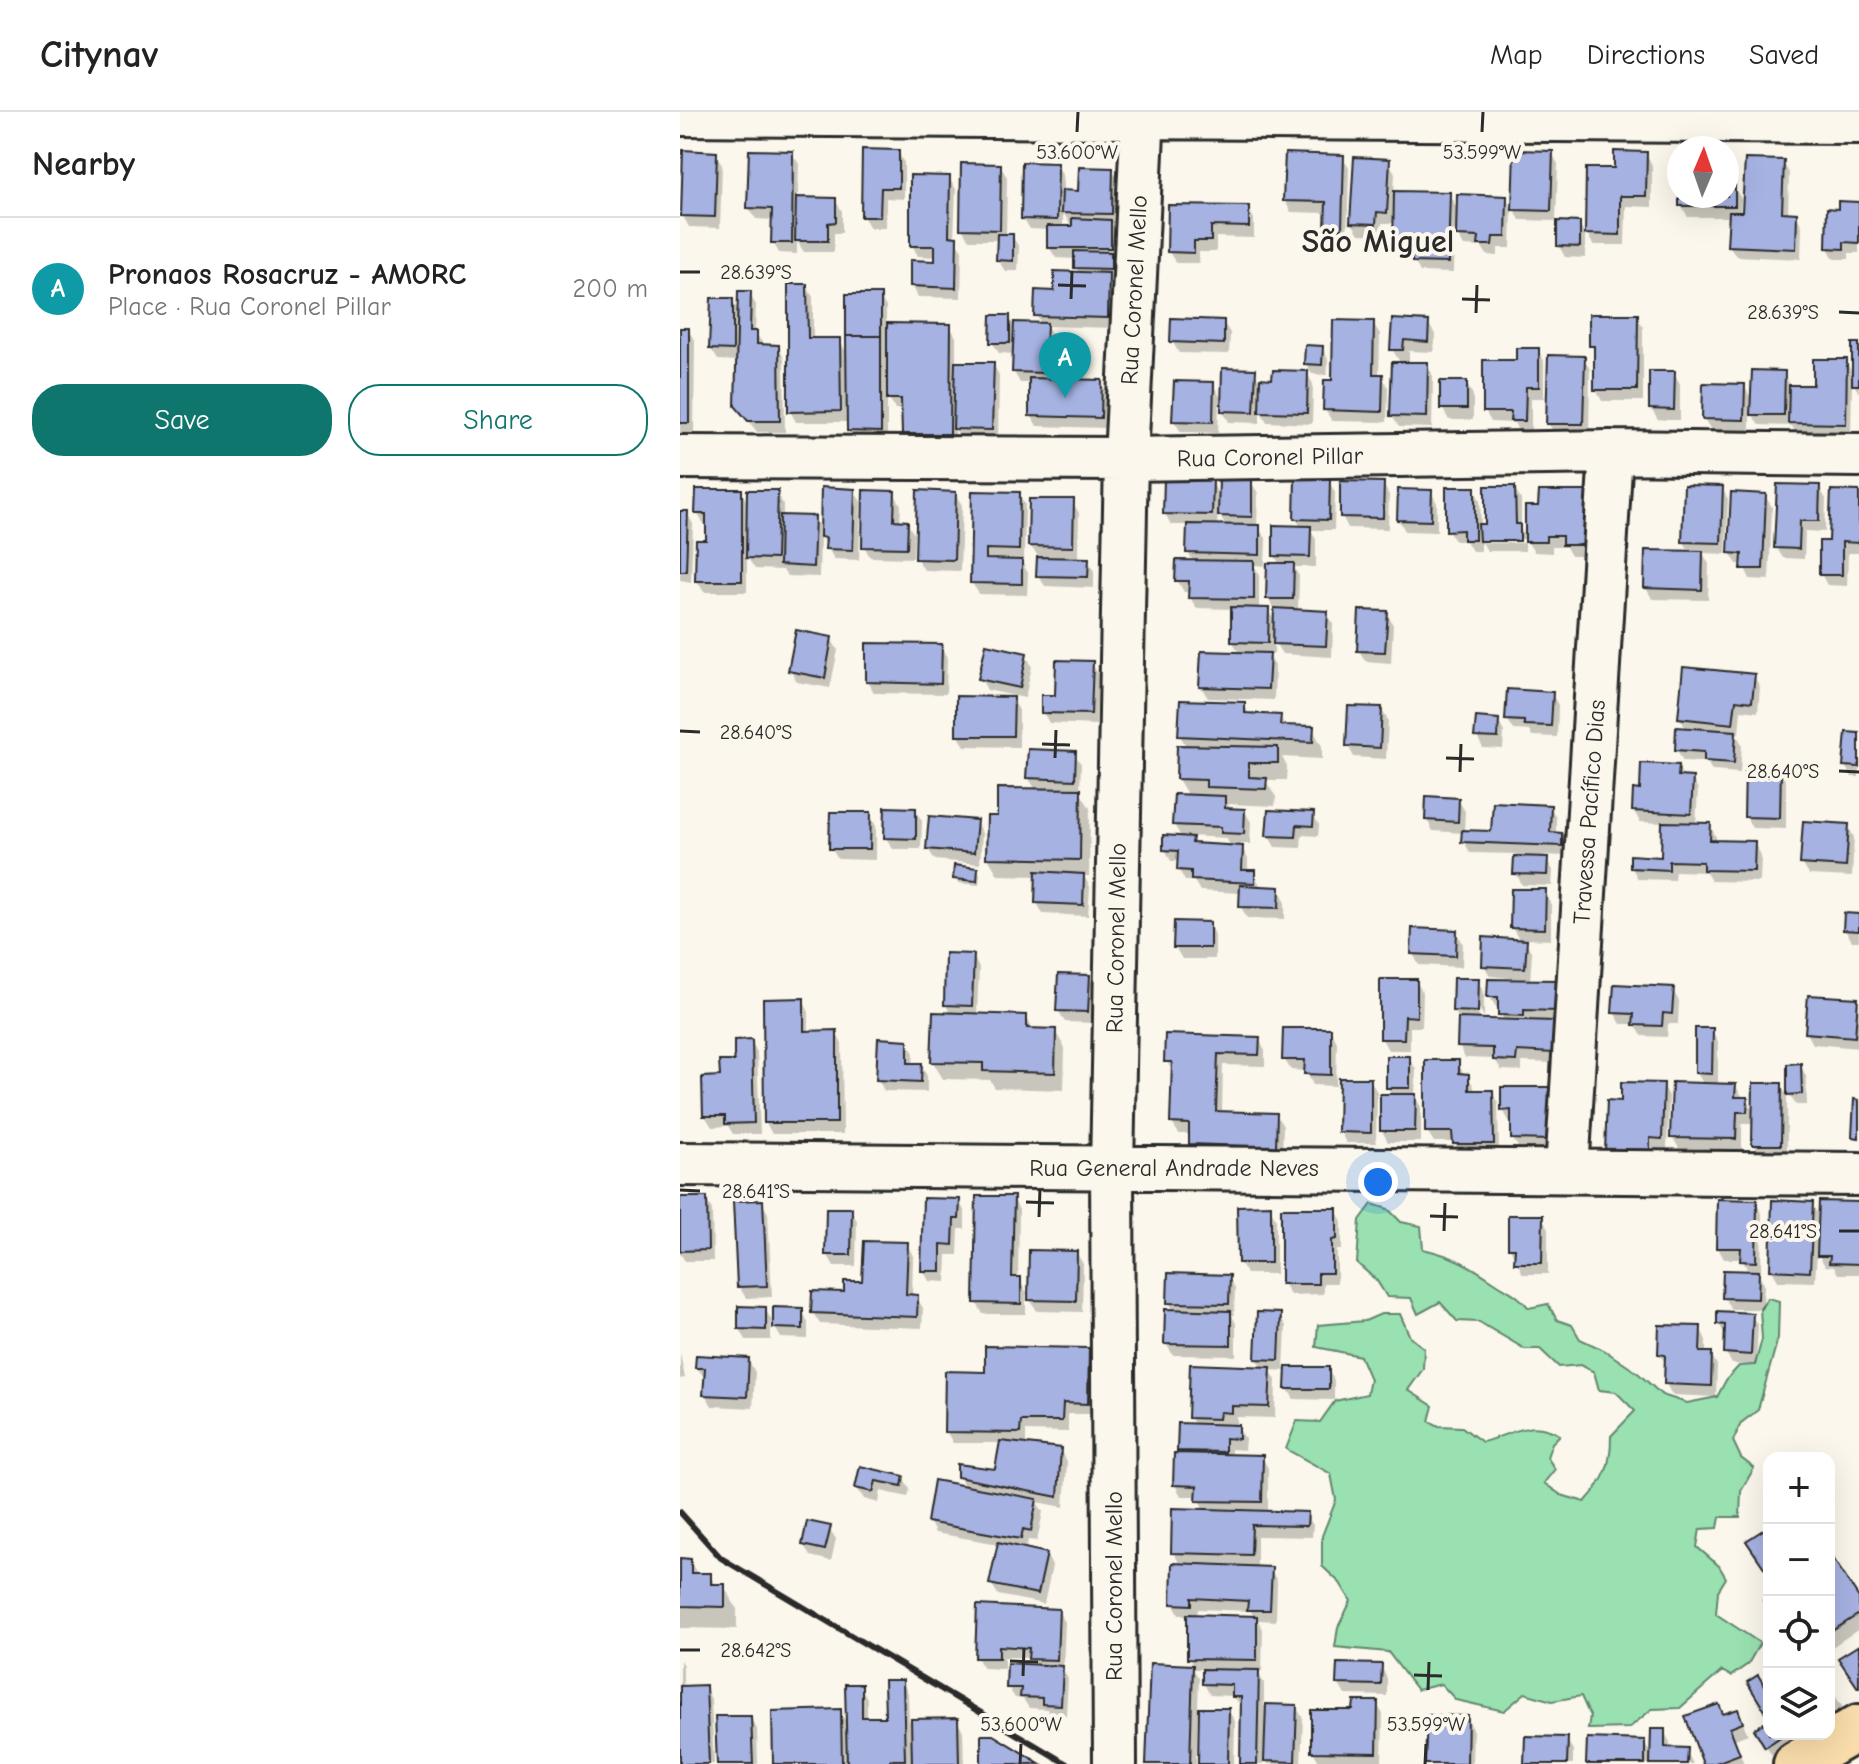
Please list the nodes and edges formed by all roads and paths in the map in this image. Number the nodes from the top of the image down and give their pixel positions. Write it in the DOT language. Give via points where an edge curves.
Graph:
graph roads {
  1 [pos="680,114"];
  2 [pos="1143,115"];
  3 [pos="1859,122"];
  4 [pos="1611,452"];
  5 [pos="1859,455"];
  6 [pos="680,457"];
  7 [pos="1126,459"];
  8 [pos="680,1164"];
  9 [pos="1112,1168"];
  10 [pos="1567,1171"];
  11 [pos="1859,1174"];
  12 [pos="1859,1727"];
  13 [pos="1115,1764"];
  14 [pos="1796,1764"];
  1 -- 2 [label="street"];
  2 -- 3 [label="street"];
  2 -- 7 [label="street, Rua Coronel Mello"];
  4 -- 5 [label="street, Rua Coronel Pillar"];
  4 -- 7 [label="street, Rua Coronel Pillar"];
  4 -- 10 [label="street, Travessa Pacífico Dias"];
  6 -- 7 [label="street, Rua Coronel Pillar"];
  7 -- 9 [label="street, Rua Coronel Mello"];
  8 -- 9 [label="street, Rua General Andrade Neves"];
  9 -- 10 [label="street, Rua General Andrade Neves"];
  9 -- 13 [label="street, Rua Coronel Mello"];
  10 -- 11 [label="street, Rua General Andrade Neves"];
  12 -- 14 [label="main road"];
}
